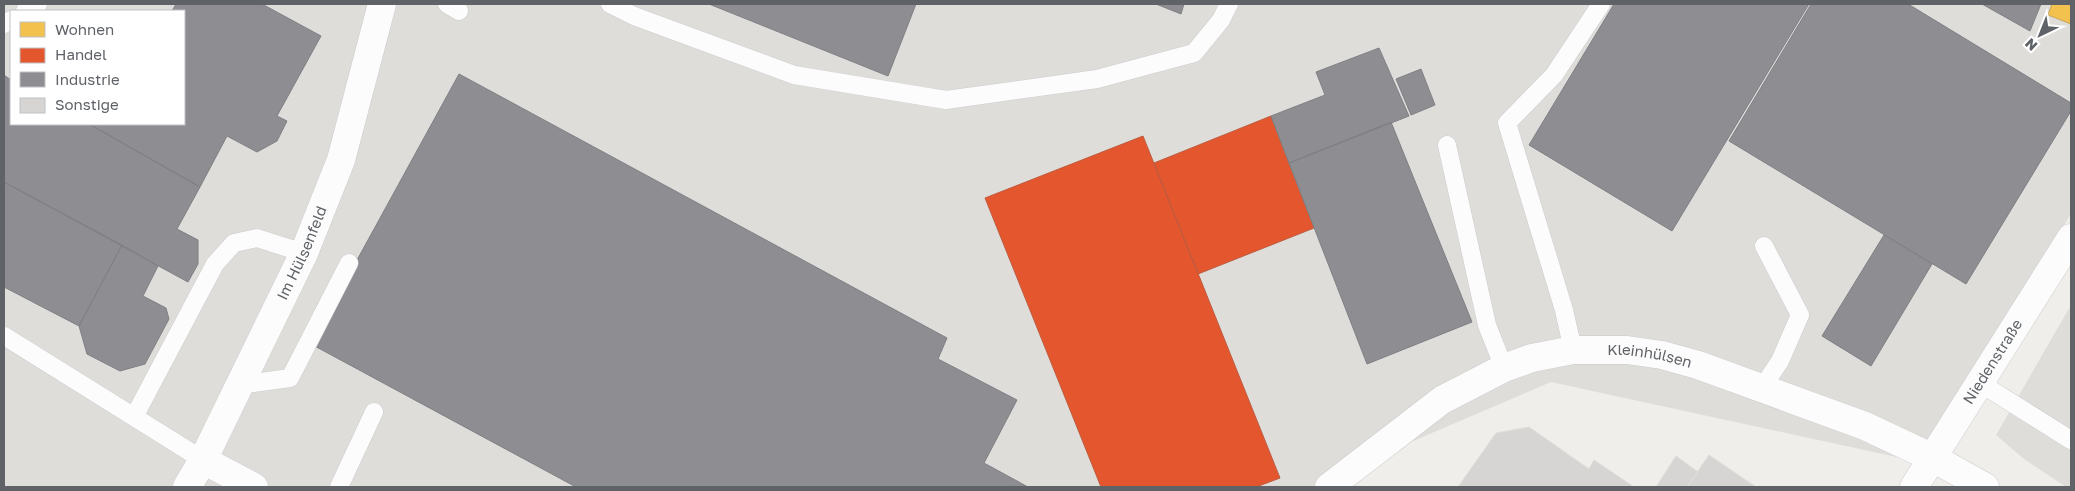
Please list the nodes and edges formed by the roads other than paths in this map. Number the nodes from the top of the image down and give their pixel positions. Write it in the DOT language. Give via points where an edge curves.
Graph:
graph roads {
  1 [pos="382,4"];
  2 [pos="610,4"];
  3 [pos="1229,4"];
  4 [pos="1601,4"];
  5 [pos="1447,144"];
  6 [pos="2071,238"];
  7 [pos="1764,246"];
  8 [pos="304,252"];
  9 [pos="349,263"];
  10 [pos="4,336"];
  11 [pos="1574,350"];
  12 [pos="1504,368"];
  13 [pos="1980,383"];
  14 [pos="240,385"];
  15 [pos="1762,388"];
  16 [pos="374,412"];
  17 [pos="134,417"];
  18 [pos="2071,440"];
  19 [pos="1932,458"];
  20 [pos="203,460"];
  21 [pos="1339,485"];
  22 [pos="187,487"];
  23 [pos="254,487"];
  24 [pos="339,487"];
  25 [pos="1914,487"];
  26 [pos="1985,487"];
  1 -- 8 [label="street, Im Hülsenfeld" via="341,160"];
  2 -- 3 [label="lane" via="634,16 794,75 946,100 1097,80 1194,53 1221,20"];
  4 -- 11 [label="lane" via="1554,75 1507,123"];
  5 -- 12 [label="lane" via="1487,325"];
  6 -- 13 [label="street, Niedenstraße"];
  7 -- 15 [label="lane" via="1800,315 1780,361"];
  8 -- 14 [label="street, Im Hülsenfeld"];
  8 -- 17 [label="lane" via="257,238 234,243 215,264"];
  9 -- 14 [label="lane" via="290,378"];
  10 -- 17 [label="lane"];
  11 -- 12 [label="street, Kleinhülsen" via="1532,358"];
  11 -- 15 [label="street, Kleinhülsen" via="1627,350 1662,355"];
  12 -- 21 [label="street, Kleinhülsen" via="1442,400"];
  13 -- 18 [label="lane"];
  13 -- 19 [label="street, Niedenstraße"];
  14 -- 20 [label="street, Im Hülsenfeld"];
  15 -- 19 [label="street, Kleinhülsen" via="1865,426"];
  16 -- 24 [label="lane"];
  17 -- 20 [label="lane"];
  19 -- 25 [label="street, Niedenstraße"];
  19 -- 26 [label="street, Kleinhülsen"];
  20 -- 22 [label="street, Im Hülsenfeld"];
  20 -- 23 [label="street"];
}
